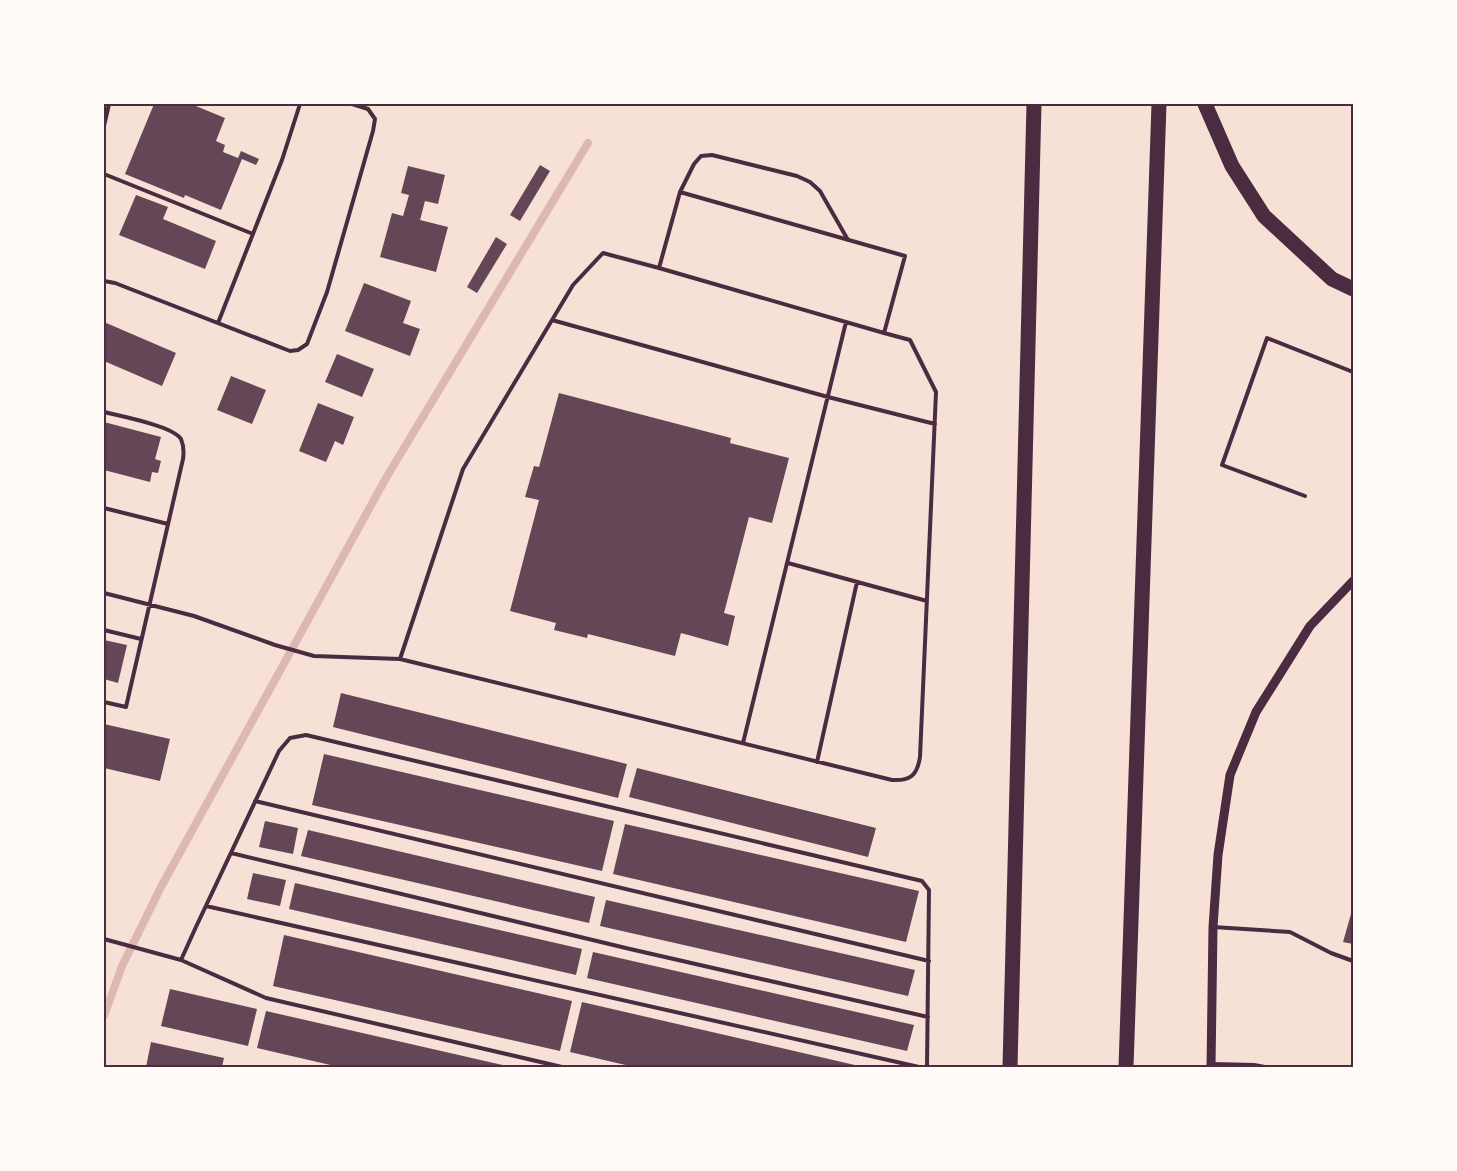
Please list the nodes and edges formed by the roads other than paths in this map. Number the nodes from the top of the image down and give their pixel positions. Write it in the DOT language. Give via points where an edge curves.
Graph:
graph roads {
  1 [pos="109,104"];
  2 [pos="300,104"];
  3 [pos="352,104"];
  4 [pos="1034,104"];
  5 [pos="1159,104"];
  6 [pos="1204,104"];
  7 [pos="104,126"];
  8 [pos="104,174"];
  9 [pos="680,192"];
  10 [pos="253,234"];
  11 [pos="848,240"];
  12 [pos="659,268"];
  13 [pos="104,280"];
  14 [pos="1353,288"];
  15 [pos="552,320"];
  16 [pos="846,322"];
  17 [pos="218,323"];
  18 [pos="884,333"];
  19 [pos="1353,372"];
  20 [pos="828,397"];
  21 [pos="104,412"];
  22 [pos="935,424"];
  23 [pos="1305,496"];
  24 [pos="104,508"];
  25 [pos="168,524"];
  26 [pos="788,563"];
  27 [pos="1353,581"];
  28 [pos="857,582"];
  29 [pos="104,593"];
  30 [pos="927,601"];
  31 [pos="149,604"];
  32 [pos="104,630"];
  33 [pos="141,639"];
  34 [pos="400,659"];
  35 [pos="104,702"];
  36 [pos="743,743"];
  37 [pos="817,762"];
  38 [pos="255,801"];
  39 [pos="231,853"];
  40 [pos="206,906"];
  41 [pos="1213,927"];
  42 [pos="104,939"];
  43 [pos="181,960"];
  44 [pos="1353,960"];
  45 [pos="928,961"];
  46 [pos="928,1017"];
  47 [pos="1211,1066"];
  48 [pos="562,1067"];
  49 [pos="919,1067"];
  50 [pos="927,1067"];
  51 [pos="1010,1067"];
  52 [pos="1126,1067"];
  53 [pos="1265,1067"];
  1 -- 7 [label="lane"];
  2 -- 10 [label="lane"];
  3 -- 17 [label="lane" via="368,109 374,119 373,131 327,292 307,344 290,351"];
  4 -- 51 [label="highway"];
  5 -- 52 [label="highway"];
  6 -- 14 [label="highway" via="1232,166 1264,216 1332,279"];
  8 -- 10 [label="lane"];
  9 -- 11 [label="lane"];
  9 -- 11 [label="lane" via="701,156 712,155 797,176 820,192"];
  9 -- 12 [label="lane"];
  10 -- 17 [label="lane"];
  11 -- 18 [label="lane" via="905,256"];
  12 -- 15 [label="lane" via="603,253 573,284"];
  12 -- 16 [label="lane"];
  13 -- 17 [label="lane"];
  15 -- 20 [label="lane"];
  15 -- 34 [label="lane" via="463,469"];
  16 -- 18 [label="lane"];
  16 -- 20 [label="lane"];
  18 -- 22 [label="lane" via="910,340 936,392"];
  19 -- 23 [label="lane" via="1267,338 1222,466"];
  20 -- 22 [label="lane"];
  20 -- 26 [label="lane"];
  21 -- 25 [label="lane" via="163,428 180,438 184,447 183,459"];
  22 -- 30 [label="lane"];
  24 -- 25 [label="lane"];
  25 -- 31 [label="lane"];
  26 -- 28 [label="lane"];
  26 -- 36 [label="lane"];
  27 -- 41 [label="street" via="1310,626 1256,712 1230,776 1218,855"];
  28 -- 30 [label="lane"];
  28 -- 37 [label="lane"];
  29 -- 31 [label="lane"];
  30 -- 37 [label="lane" via="920,764 913,776 902,781 892,780"];
  31 -- 33 [label="lane"];
  31 -- 34 [label="lane" via="314,656"];
  32 -- 33 [label="lane"];
  33 -- 35 [label="lane" via="126,707"];
  34 -- 36 [label="lane"];
  36 -- 37 [label="lane"];
  38 -- 39 [label="lane"];
  38 -- 45 [label="lane"];
  38 -- 45 [label="lane" via="279,751 290,738 306,735 922,881 929,890"];
  39 -- 40 [label="lane"];
  39 -- 46 [label="lane"];
  40 -- 43 [label="lane"];
  40 -- 49 [label="lane"];
  41 -- 44 [label="lane" via="1290,932 1331,953"];
  41 -- 47 [label="street"];
  42 -- 43 [label="lane"];
  43 -- 48 [label="lane" via="266,998"];
  45 -- 46 [label="lane"];
  46 -- 50 [label="lane"];
  47 -- 53 [label="lane"];
}
